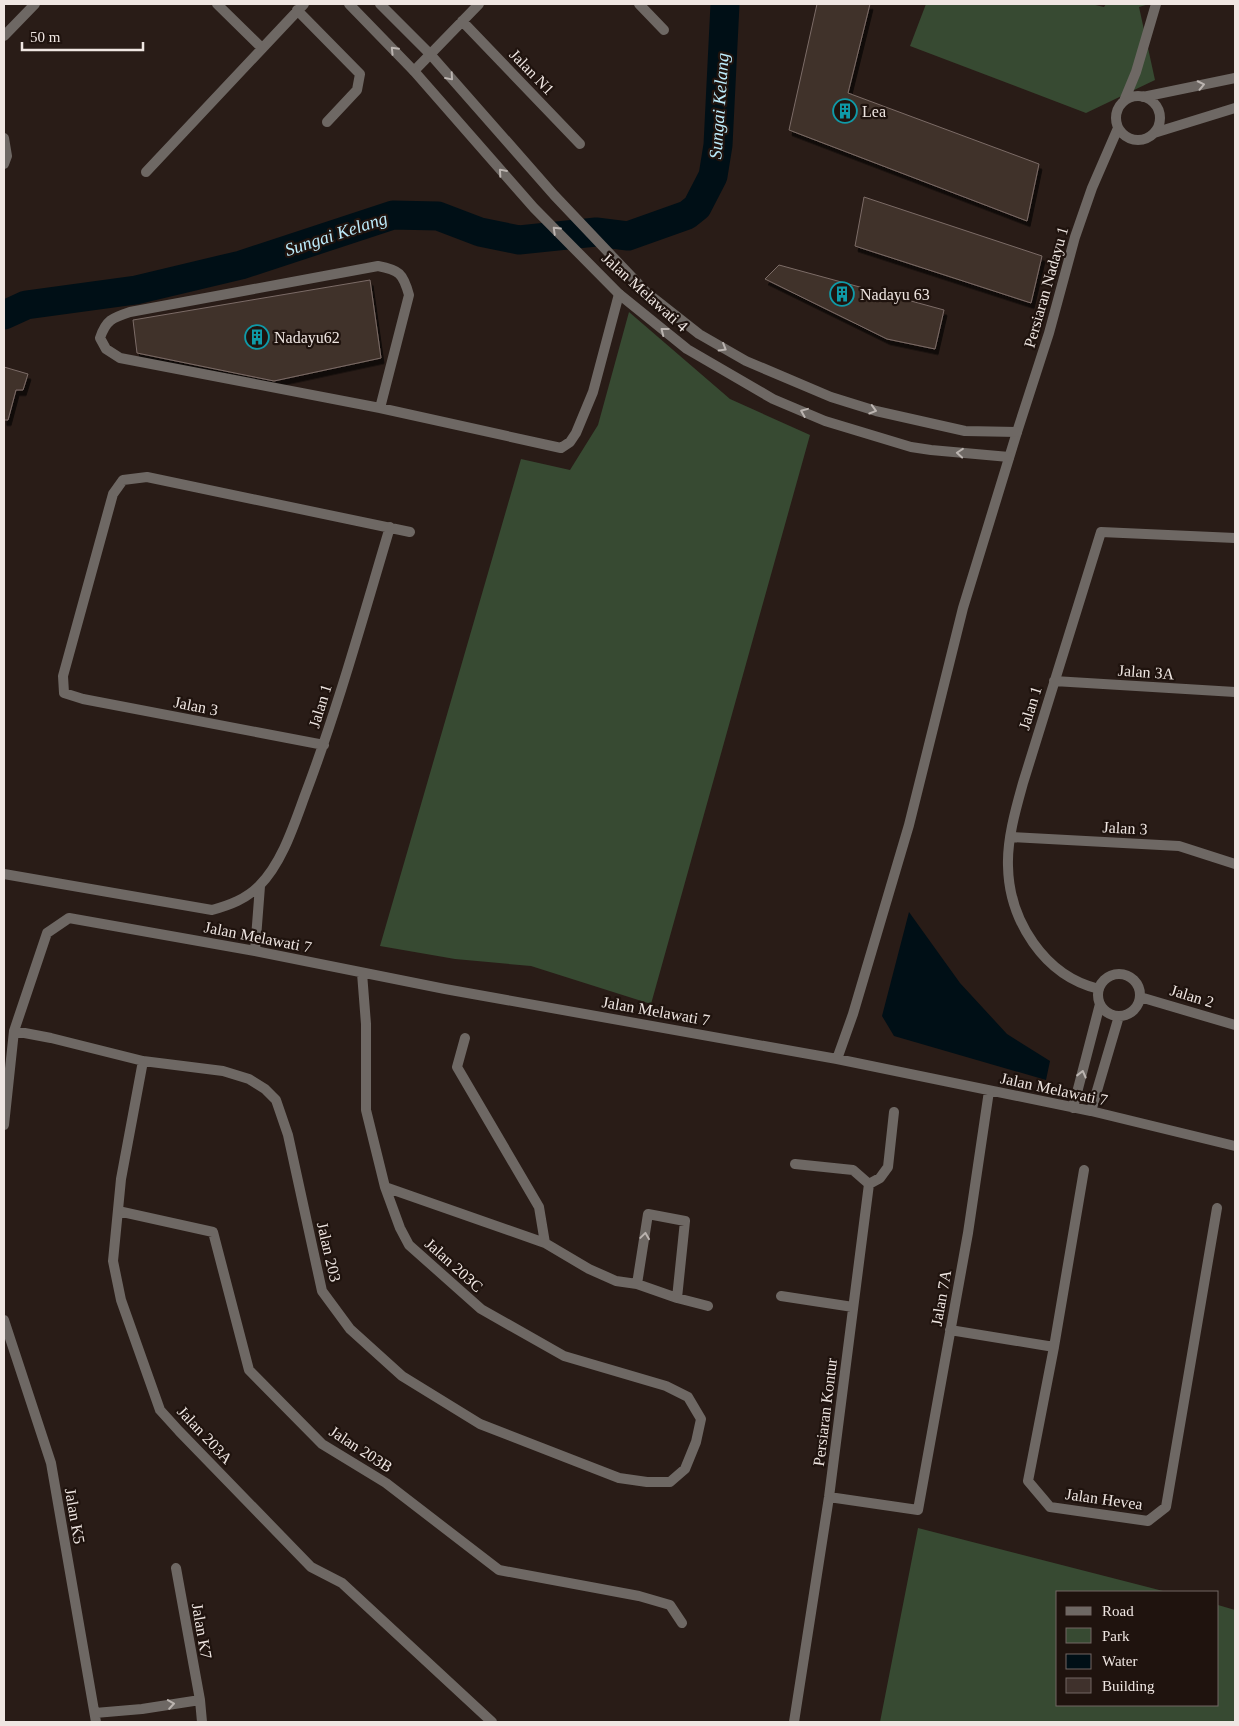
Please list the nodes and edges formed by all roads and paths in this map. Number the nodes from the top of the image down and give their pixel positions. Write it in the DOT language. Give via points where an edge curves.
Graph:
graph roads {
  1 [pos="35,4"];
  2 [pos="217,4"];
  3 [pos="349,4"];
  4 [pos="380,4"];
  5 [pos="480,4"];
  6 [pos="639,4"];
  7 [pos="1156,4"];
  8 [pos="300,7"];
  9 [pos="462,21"];
  10 [pos="664,30"];
  11 [pos="4,36"];
  12 [pos="262,48"];
  13 [pos="430,54"];
  14 [pos="414,71"];
  15 [pos="1235,78"];
  16 [pos="1143,97"];
  17 [pos="1124,101"];
  18 [pos="1235,108"];
  19 [pos="328,122"];
  20 [pos="1118,128"];
  21 [pos="1154,133"];
  22 [pos="4,138"];
  23 [pos="580,144"];
  24 [pos="4,164"];
  25 [pos="146,172"];
  26 [pos="619,294"];
  27 [pos="380,408"];
  28 [pos="1017,432"];
  29 [pos="1009,457"];
  30 [pos="390,528"];
  31 [pos="410,532"];
  32 [pos="1235,538"];
  33 [pos="1054,681"];
  34 [pos="1235,692"];
  35 [pos="324,745"];
  36 [pos="1011,837"];
  37 [pos="1235,864"];
  38 [pos="4,874"];
  39 [pos="260,886"];
  40 [pos="256,951"];
  41 [pos="362,973"];
  42 [pos="1099,989"];
  43 [pos="1140,996"];
  44 [pos="1100,1004"];
  45 [pos="1119,1016"];
  46 [pos="1235,1025"];
  47 [pos="14,1031"];
  48 [pos="465,1038"];
  49 [pos="837,1059"];
  50 [pos="142,1060"];
  51 [pos="989,1091"];
  52 [pos="1073,1108"];
  53 [pos="1091,1111"];
  54 [pos="894,1112"];
  55 [pos="4,1125"];
  56 [pos="1235,1146"];
  57 [pos="795,1164"];
  58 [pos="1084,1170"];
  59 [pos="869,1184"];
  60 [pos="385,1187"];
  61 [pos="1216,1208"];
  62 [pos="118,1211"];
  63 [pos="545,1243"];
  64 [pos="637,1284"];
  65 [pos="781,1296"];
  66 [pos="677,1298"];
  67 [pos="708,1306"];
  68 [pos="853,1307"];
  69 [pos="4,1320"];
  70 [pos="950,1330"];
  71 [pos="1054,1346"];
  72 [pos="696,1442"];
  73 [pos="829,1497"];
  74 [pos="176,1568"];
  75 [pos="682,1623"];
  76 [pos="200,1700"];
  77 [pos="95,1718"];
  78 [pos="202,1722"];
  79 [pos="492,1722"];
  80 [pos="794,1722"];
  1 -- 11 [label="street"];
  2 -- 12 [label="street"];
  14 -- 3 [label="street, Jalan Melawati 4, one-way"];
  4 -- 13 [label="street, Jalan Melawati 4"];
  5 -- 9 [label="street"];
  6 -- 10 [label="street"];
  7 -- 17 [label="street"];
  8 -- 12 [label="street"];
  8 -- 19 [label="street" via="360,74 357,90"];
  9 -- 13 [label="street"];
  9 -- 23 [label="street, Jalan N1"];
  12 -- 25 [label="street"];
  13 -- 14 [label="street"];
  13 -- 28 [label="street, Jalan Melawati 4, one-way" via="554,195 647,293 699,334 746,362 830,397 965,431"];
  26 -- 14 [label="street, Jalan Melawati 4, one-way" via="534,208"];
  16 -- 15 [label="street, one-way"];
  16 -- 17 [label="street"];
  16 -- 21 [label="street" via="1151,100 1160,116"];
  17 -- 20 [label="street" via="1116,118"];
  18 -- 21 [label="street"];
  20 -- 21 [label="street" via="1128,138 1142,140"];
  20 -- 28 [label="street, Persiaran Nadayu 1" via="1075,238 1050,333"];
  22 -- 24 [label="street" via="7,156"];
  26 -- 27 [label="street" via="590,398 576,433 561,448"];
  29 -- 26 [label="street, Jalan Melawati 4, one-way" via="911,447 773,399 687,349"];
  27 -- 27 [label="street" via="120,358 106,349 100,338 111,318 130,312 378,266 395,269 405,280 409,295"];
  28 -- 29 [label="street, Persiaran Nadayu 1"];
  29 -- 49 [label="street, Persiaran Nadayu 1" via="963,608 908,825"];
  30 -- 31 [label="street"];
  30 -- 35 [label="street, Jalan 1"];
  30 -- 35 [label="street, Jalan 3" via="147,477 123,480 113,494 64,676 64,693"];
  32 -- 33 [label="street, Jalan 1" via="1101,532"];
  33 -- 34 [label="street, Jalan 3A"];
  33 -- 36 [label="street, Jalan 1" via="1023,783"];
  35 -- 39 [label="street, Jalan 1" via="287,842"];
  36 -- 37 [label="street, Jalan 3" via="1180,846"];
  36 -- 42 [label="street, Jalan 1" via="1008,864 1011,895 1027,935 1054,967 1083,985"];
  38 -- 39 [label="street" via="212,910 234,903"];
  39 -- 40 [label="street"];
  40 -- 41 [label="street, Jalan Melawati 7"];
  40 -- 47 [label="street, Jalan Melawati 7" via="69,918 47,933"];
  41 -- 49 [label="street, Jalan Melawati 7"];
  41 -- 60 [label="street, Jalan 203C" via="366,1024 366,1110"];
  42 -- 43 [label="street" via="1105,978 1123,974 1138,984"];
  42 -- 44 [label="street"];
  43 -- 45 [label="street" via="1136,1008"];
  43 -- 46 [label="street, Jalan 2"];
  44 -- 45 [label="street" via="1111,1014"];
  52 -- 44 [label="street, one-way"];
  45 -- 53 [label="street"];
  47 -- 50 [label="street, Jalan 203"];
  47 -- 55 [label="street"];
  48 -- 63 [label="street" via="457,1067 539,1206"];
  49 -- 51 [label="street, Jalan Melawati 7"];
  50 -- 62 [label="street, Jalan 203A"];
  50 -- 72 [label="street, Jalan 203" via="223,1071 249,1079 276,1100 288,1135 322,1291 350,1330 402,1376 480,1424 620,1478 670,1482 685,1470"];
  51 -- 52 [label="street, Jalan Melawati 7"];
  51 -- 70 [label="street, Jalan 7A"];
  52 -- 53 [label="street, Jalan Melawati 7"];
  53 -- 56 [label="street, Jalan Melawati 7"];
  54 -- 59 [label="street" via="888,1167 880,1178"];
  57 -- 59 [label="street" via="853,1170"];
  58 -- 71 [label="street, Jalan Hevea"];
  59 -- 68 [label="street, Persiaran Kontur"];
  60 -- 63 [label="street"];
  60 -- 72 [label="street, Jalan 203C" via="409,1245 481,1309 564,1356 666,1386 688,1397 701,1419"];
  61 -- 71 [label="street, Jalan Hevea" via="1166,1507 1148,1521 1050,1507 1028,1482"];
  62 -- 75 [label="street, Jalan 203B" via="213,1232 249,1370 322,1444 386,1483 499,1570 639,1596 670,1605"];
  62 -- 79 [label="street, Jalan 203A" via="113,1261 121,1300 160,1410 311,1567 342,1583"];
  63 -- 64 [label="street" via="598,1273 616,1281"];
  64 -- 66 [label="street"];
  64 -- 66 [label="street, one-way" via="648,1214 685,1221"];
  65 -- 68 [label="street"];
  66 -- 67 [label="street"];
  68 -- 73 [label="street, Persiaran Kontur"];
  69 -- 77 [label="street, Jalan K5" via="50,1463"];
  70 -- 71 [label="street"];
  70 -- 73 [label="street, Jalan 7A" via="918,1510"];
  73 -- 80 [label="street, Persiaran Kontur"];
  74 -- 76 [label="street, Jalan K7"];
  77 -- 76 [label="street, one-way"];
  76 -- 78 [label="street, Jalan K7"];
}
